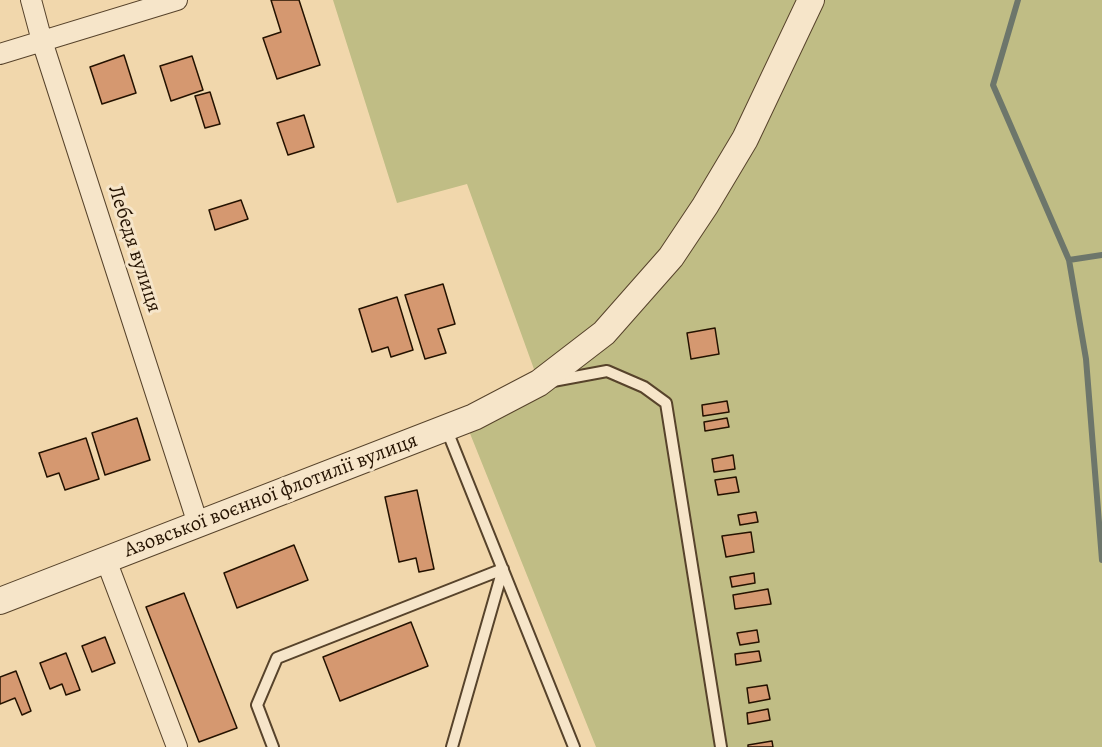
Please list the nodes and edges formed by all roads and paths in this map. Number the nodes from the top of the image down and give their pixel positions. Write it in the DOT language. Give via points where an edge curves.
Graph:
graph roads {
  1 [pos="30,0"];
  2 [pos="177,0"];
  3 [pos="811,0"];
  4 [pos="42,41"];
  5 [pos="0,54"];
  6 [pos="539,383"];
  7 [pos="446,428"];
  8 [pos="196,518"];
  9 [pos="106,560"];
  10 [pos="503,569"];
  11 [pos="0,601"];
  12 [pos="177,747"];
  13 [pos="273,747"];
  14 [pos="452,747"];
  15 [pos="574,747"];
  16 [pos="721,747"];
  1 -- 4 [label="street, Лебедя вулиця"];
  2 -- 4 [label="street"];
  3 -- 6 [label="street, Азовської воєнної флотилії вулиця" via="745,139 671,256 604,333"];
  4 -- 5 [label="street"];
  4 -- 8 [label="street, Лебедя вулиця"];
  6 -- 7 [label="street, Азовської воєнної флотилії вулиця"];
  6 -- 16 [label="lane" via="607,371 644,387 666,403"];
  7 -- 8 [label="street, Азовської воєнної флотилії вулиця"];
  7 -- 10 [label="lane"];
  8 -- 9 [label="street, Азовської воєнної флотилії вулиця"];
  9 -- 11 [label="street, Азовської воєнної флотилії вулиця"];
  9 -- 12 [label="street"];
  10 -- 13 [label="lane" via="277,658 256,705"];
  10 -- 14 [label="lane"];
  10 -- 15 [label="lane"];
}
